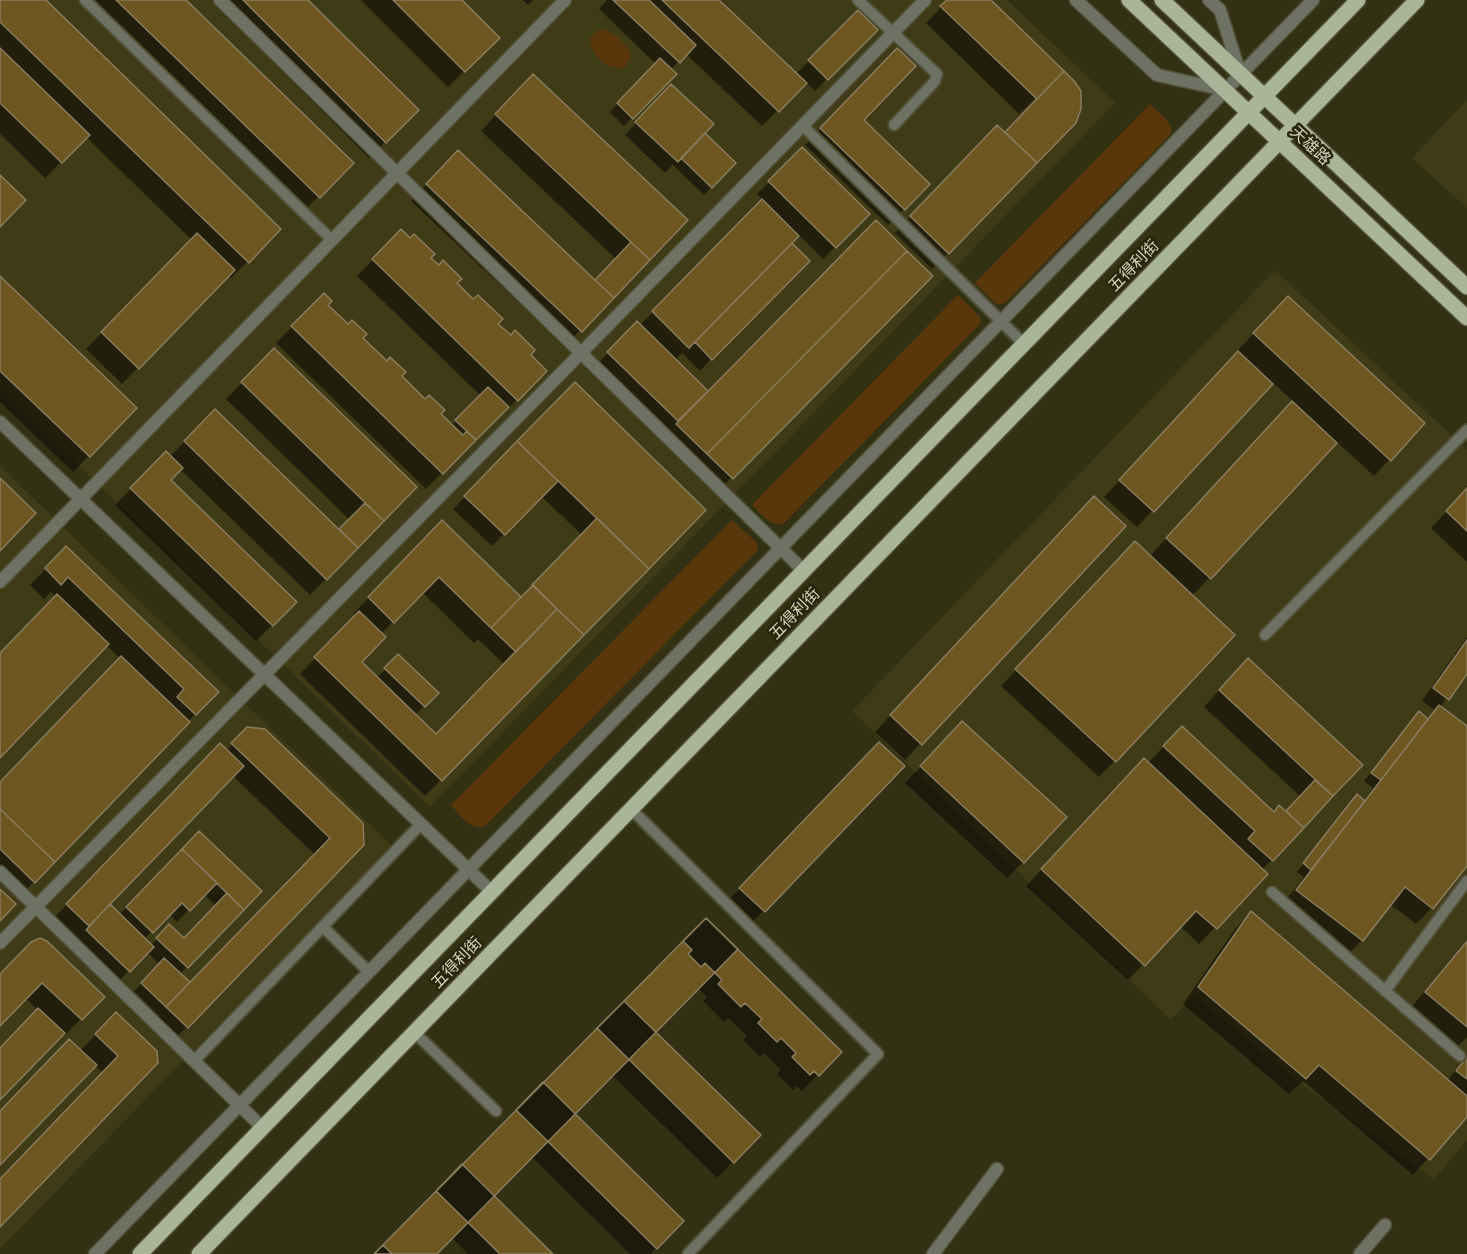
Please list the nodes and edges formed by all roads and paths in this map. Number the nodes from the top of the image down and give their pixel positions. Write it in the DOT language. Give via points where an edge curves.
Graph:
graph roads {
  1 [pos="85,0"];
  2 [pos="220,0"];
  3 [pos="565,0"];
  4 [pos="858,0"];
  5 [pos="925,0"];
  6 [pos="1076,0"];
  7 [pos="1129,0"];
  8 [pos="1162,0"];
  9 [pos="1209,0"];
  10 [pos="1312,0"];
  11 [pos="1358,0"];
  12 [pos="1417,0"];
  13 [pos="893,33"];
  14 [pos="1241,74"];
  15 [pos="1225,90"];
  16 [pos="1265,96"];
  17 [pos="1249,113"];
  18 [pos="894,125"];
  19 [pos="1295,125"];
  20 [pos="803,126"];
  21 [pos="1280,142"];
  22 [pos="397,173"];
  23 [pos="332,240"];
  24 [pos="1467,287"];
  25 [pos="1467,318"];
  26 [pos="1001,321"];
  27 [pos="1024,344"];
  28 [pos="581,353"];
  29 [pos="0,422"];
  30 [pos="1467,429"];
  31 [pos="81,499"];
  32 [pos="780,548"];
  33 [pos="804,571"];
  34 [pos="0,582"];
  35 [pos="1265,635"];
  36 [pos="265,675"];
  37 [pos="631,809"];
  38 [pos="421,824"];
  39 [pos="468,869"];
  40 [pos="0,872"];
  41 [pos="1467,881"];
  42 [pos="492,892"];
  43 [pos="1272,892"];
  44 [pos="36,907"];
  45 [pos="323,927"];
  46 [pos="0,943"];
  47 [pos="369,972"];
  48 [pos="1385,991"];
  49 [pos="414,1032"];
  50 [pos="1460,1056"];
  51 [pos="194,1060"];
  52 [pos="240,1105"];
  53 [pos="496,1111"];
  54 [pos="263,1128"];
  55 [pos="997,1169"];
  56 [pos="1385,1225"];
  57 [pos="95,1254"];
  58 [pos="140,1254"];
  59 [pos="199,1254"];
  60 [pos="688,1254"];
  61 [pos="933,1254"];
  62 [pos="1360,1254"];
  1 -- 23 [label="lane"];
  2 -- 22 [label="street"];
  3 -- 22 [label="street"];
  4 -- 13 [label="lane"];
  5 -- 13 [label="street"];
  6 -- 15 [label="street" via="1157,75"];
  7 -- 15 [label="main road, 天雄路"];
  8 -- 14 [label="main road, 天雄路"];
  9 -- 14 [label="street" via="1220,10"];
  10 -- 14 [label="street"];
  11 -- 16 [label="main road, 五得利街"];
  12 -- 19 [label="main road, 五得利街"];
  13 -- 18 [label="lane" via="937,74"];
  13 -- 20 [label="street"];
  14 -- 15 [label="street"];
  14 -- 16 [label="main road, 天雄路"];
  15 -- 17 [label="main road, 天雄路"];
  15 -- 26 [label="street"];
  16 -- 17 [label="main road, 五得利街"];
  16 -- 19 [label="main road, 天雄路"];
  17 -- 21 [label="main road, 天雄路"];
  17 -- 27 [label="main road, 五得利街"];
  19 -- 21 [label="main road, 五得利街"];
  19 -- 24 [label="main road, 天雄路"];
  20 -- 26 [label="lane"];
  20 -- 28 [label="street"];
  21 -- 25 [label="main road, 天雄路"];
  21 -- 37 [label="main road, 五得利街"];
  22 -- 23 [label="street"];
  22 -- 28 [label="street"];
  23 -- 31 [label="street"];
  26 -- 27 [label="lane"];
  26 -- 32 [label="street"];
  27 -- 33 [label="main road, 五得利街"];
  28 -- 32 [label="street"];
  28 -- 36 [label="street"];
  29 -- 31 [label="street"];
  30 -- 35 [label="lane"];
  31 -- 34 [label="street"];
  31 -- 36 [label="street"];
  32 -- 33 [label="street"];
  32 -- 39 [label="street"];
  33 -- 42 [label="main road, 五得利街"];
  36 -- 38 [label="street"];
  36 -- 44 [label="street"];
  37 -- 49 [label="main road, 五得利街"];
  37 -- 60 [label="lane" via="878,1054"];
  38 -- 39 [label="street"];
  38 -- 45 [label="lane"];
  39 -- 42 [label="street"];
  39 -- 47 [label="street"];
  40 -- 44 [label="street"];
  41 -- 48 [label="lane"];
  42 -- 54 [label="main road, 五得利街"];
  43 -- 48 [label="lane"];
  44 -- 46 [label="street"];
  44 -- 51 [label="street"];
  45 -- 47 [label="lane"];
  45 -- 51 [label="lane"];
  47 -- 52 [label="street"];
  48 -- 50 [label="lane"];
  49 -- 53 [label="lane"];
  49 -- 59 [label="main road, 五得利街"];
  51 -- 52 [label="street"];
  52 -- 54 [label="street"];
  52 -- 57 [label="street"];
  54 -- 58 [label="main road, 五得利街"];
  55 -- 61 [label="street"];
  56 -- 62 [label="street"];
}
